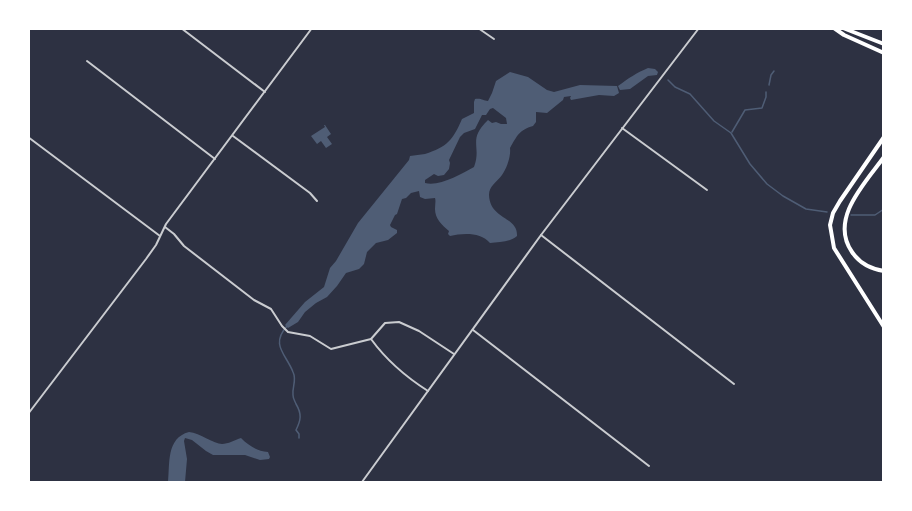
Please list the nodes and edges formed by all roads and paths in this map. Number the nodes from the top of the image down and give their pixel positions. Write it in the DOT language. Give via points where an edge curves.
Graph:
graph roads {
  1 [pos="182,28"];
  2 [pos="312,28"];
  3 [pos="478,28"];
  4 [pos="699,28"];
  5 [pos="834,28"];
  6 [pos="843,28"];
  7 [pos="494,39"];
  8 [pos="884,44"];
  9 [pos="884,53"];
  10 [pos="87,61"];
  11 [pos="265,93"];
  12 [pos="622,128"];
  13 [pos="233,136"];
  14 [pos="28,137"];
  15 [pos="884,137"];
  16 [pos="884,157"];
  17 [pos="215,159"];
  18 [pos="707,190"];
  19 [pos="317,201"];
  20 [pos="165,227"];
  21 [pos="541,235"];
  22 [pos="160,236"];
  23 [pos="884,270"];
  24 [pos="884,327"];
  25 [pos="473,330"];
  26 [pos="371,339"];
  27 [pos="455,355"];
  28 [pos="734,384"];
  29 [pos="428,391"];
  30 [pos="28,414"];
  31 [pos="649,466"];
  32 [pos="362,483"];
  1 -- 11 [label="street"];
  2 -- 11 [label="street"];
  3 -- 7 [label="street"];
  4 -- 12 [label="street"];
  5 -- 9 [label="main road"];
  6 -- 8 [label="main road"];
  10 -- 17 [label="street"];
  11 -- 13 [label="street"];
  12 -- 18 [label="street"];
  12 -- 21 [label="street"];
  13 -- 17 [label="street"];
  13 -- 19 [label="street"];
  14 -- 22 [label="street"];
  15 -- 24 [label="main road" via="840,201 830,225 834,248"];
  16 -- 23 [label="main road" via="849,208 844,231 855,256 870,267"];
  17 -- 20 [label="street"];
  20 -- 22 [label="street"];
  20 -- 26 [label="street" via="193,253 271,309 288,332 310,336 331,349"];
  21 -- 25 [label="street"];
  21 -- 28 [label="street"];
  22 -- 30 [label="street" via="146,260"];
  25 -- 27 [label="street"];
  25 -- 31 [label="street"];
  26 -- 27 [label="street" via="385,323 399,322"];
  26 -- 29 [label="street" via="382,355"];
  27 -- 29 [label="street"];
  29 -- 32 [label="street"];
}
